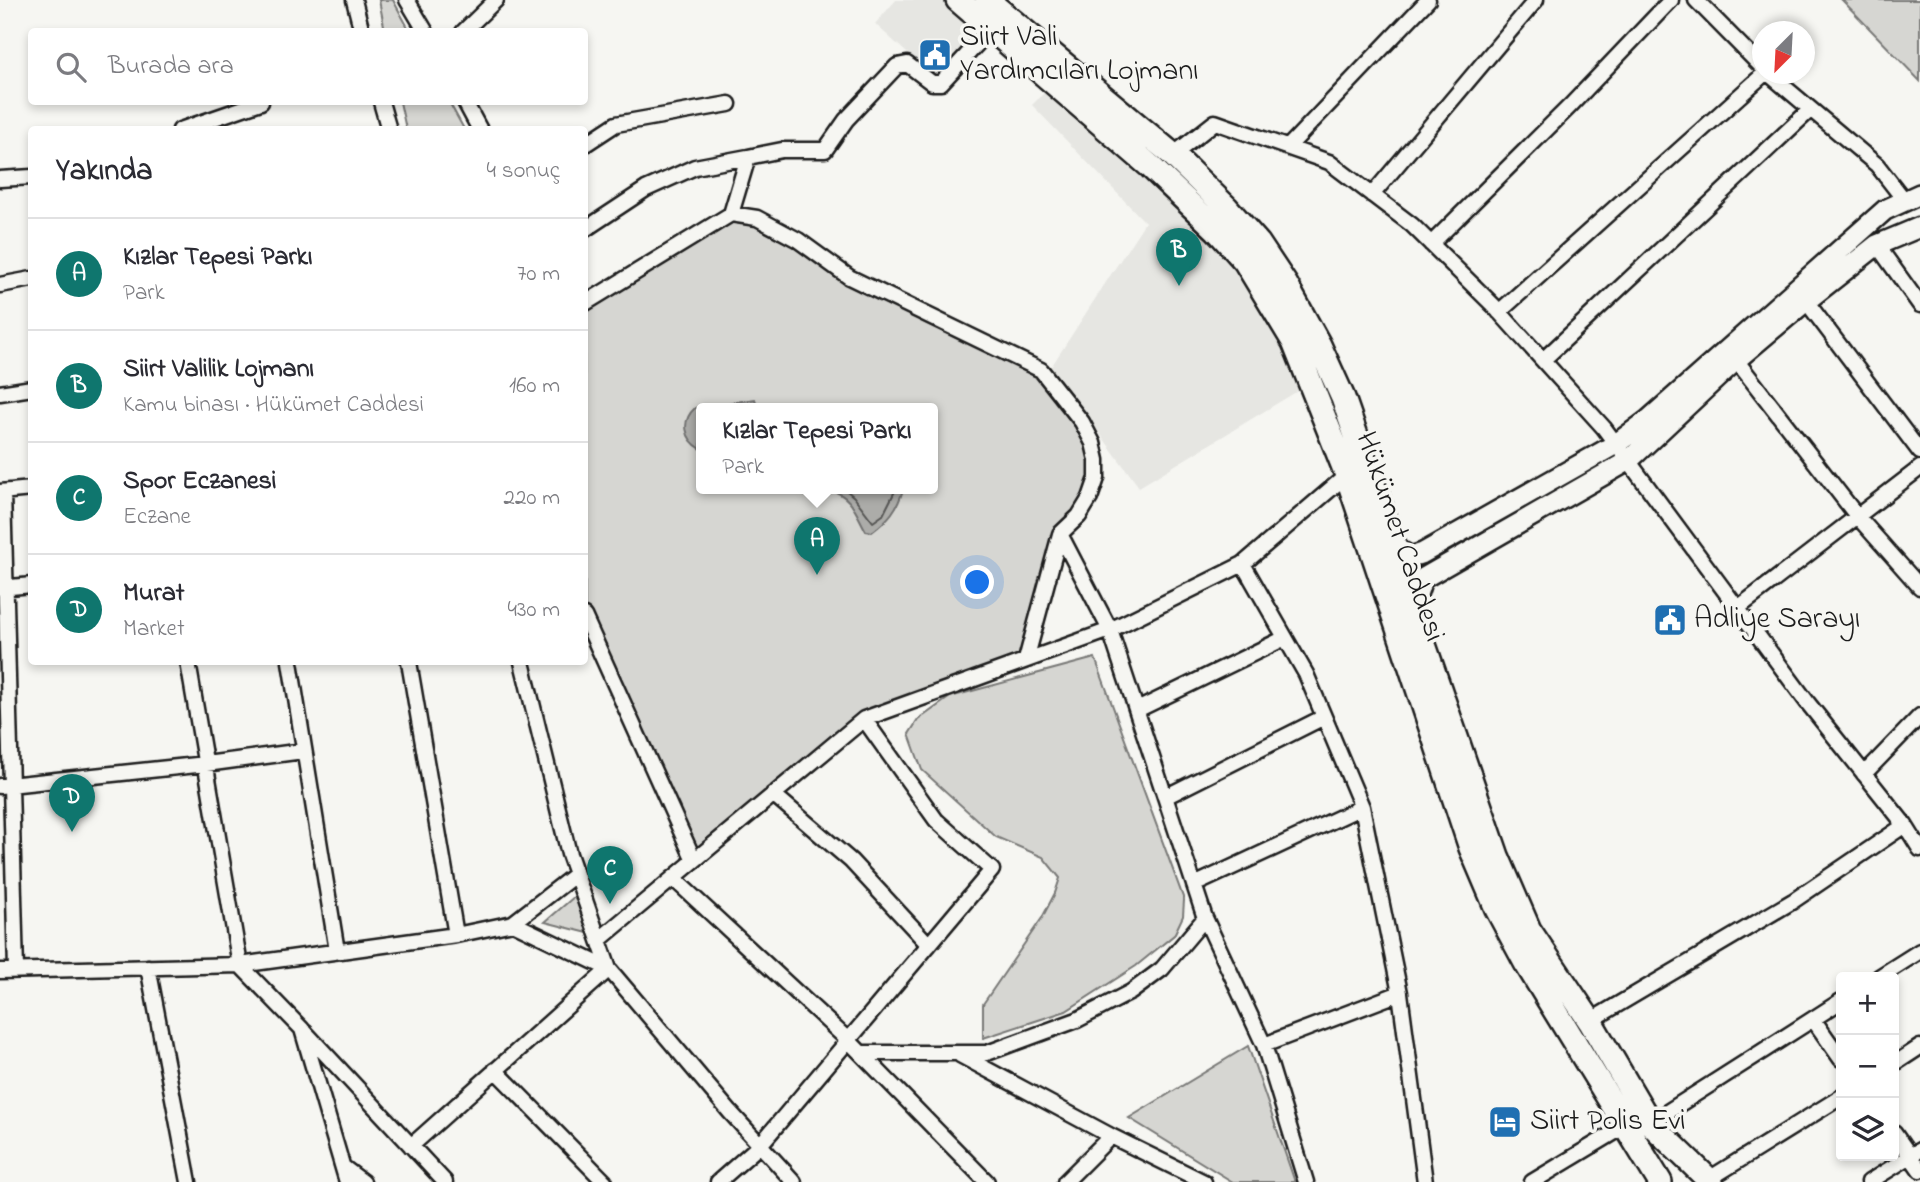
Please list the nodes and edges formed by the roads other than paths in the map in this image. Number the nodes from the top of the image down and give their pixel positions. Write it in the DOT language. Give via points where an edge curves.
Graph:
graph roads {
  1 [pos="354,0"];
  2 [pos="407,0"];
  3 [pos="496,0"];
  4 [pos="958,0"];
  5 [pos="987,0"];
  6 [pos="1428,0"];
  7 [pos="1536,0"];
  8 [pos="1671,0"];
  9 [pos="1696,0"];
  10 [pos="361,28"];
  11 [pos="424,28"];
  12 [pos="467,28"];
  13 [pos="990,30"];
  14 [pos="1752,57"];
  15 [pos="1755,84"];
  16 [pos="1778,84"];
  17 [pos="729,104"];
  18 [pos="254,105"];
  19 [pos="382,105"];
  20 [pos="467,105"];
  21 [pos="1810,110"];
  22 [pos="209,125"];
  23 [pos="388,126"];
  24 [pos="478,126"];
  25 [pos="588,142"];
  26 [pos="1289,147"];
  27 [pos="1173,155"];
  28 [pos="748,158"];
  29 [pos="28,177"];
  30 [pos="0,179"];
  31 [pos="1373,195"];
  32 [pos="1912,197"];
  33 [pos="731,214"];
  34 [pos="588,227"];
  35 [pos="1920,227"];
  36 [pos="1431,244"];
  37 [pos="1877,245"];
  38 [pos="28,280"];
  39 [pos="0,285"];
  40 [pos="1806,301"];
  41 [pos="588,302"];
  42 [pos="1920,305"];
  43 [pos="1499,312"];
  44 [pos="1543,360"];
  45 [pos="1736,360"];
  46 [pos="28,389"];
  47 [pos="0,393"];
  48 [pos="1616,444"];
  49 [pos="1920,452"];
  50 [pos="1628,461"];
  51 [pos="1920,468"];
  52 [pos="1347,475"];
  53 [pos="28,489"];
  54 [pos="1,492"];
  55 [pos="1857,516"];
  56 [pos="1059,534"];
  57 [pos="1395,548"];
  58 [pos="1243,564"];
  59 [pos="28,584"];
  60 [pos="3,587"];
  61 [pos="1920,587"];
  62 [pos="1738,608"];
  63 [pos="1412,610"];
  64 [pos="588,626"];
  65 [pos="1110,630"];
  66 [pos="1285,638"];
  67 [pos="1026,660"];
  68 [pos="189,665"];
  69 [pos="290,665"];
  70 [pos="410,665"];
  71 [pos="523,665"];
  72 [pos="1137,710"];
  73 [pos="1920,716"];
  74 [pos="1324,717"];
  75 [pos="864,719"];
  76 [pos="303,751"];
  77 [pos="206,764"];
  78 [pos="1864,774"];
  79 [pos="6,786"];
  80 [pos="773,794"];
  81 [pos="1165,797"];
  82 [pos="1362,807"];
  83 [pos="1905,825"];
  84 [pos="1920,849"];
  85 [pos="694,860"];
  86 [pos="576,874"];
  87 [pos="673,878"];
  88 [pos="1194,885"];
  89 [pos="1205,918"];
  90 [pos="513,923"];
  91 [pos="456,935"];
  92 [pos="599,940"];
  93 [pos="929,945"];
  94 [pos="337,951"];
  95 [pos="1920,951"];
  96 [pos="240,965"];
  97 [pos="148,967"];
  98 [pos="609,969"];
  99 [pos="16,970"];
  100 [pos="0,971"];
  101 [pos="1887,972"];
  102 [pos="1400,993"];
  103 [pos="1836,1004"];
  104 [pos="1813,1019"];
  105 [pos="1590,1021"];
  106 [pos="302,1029"];
  107 [pos="849,1041"];
  108 [pos="1264,1045"];
  109 [pos="1920,1047"];
  110 [pos="1836,1052"];
  111 [pos="861,1053"];
  112 [pos="958,1054"];
  113 [pos="1899,1061"];
  114 [pos="495,1070"];
  115 [pos="1839,1098"];
  116 [pos="1650,1122"];
  117 [pos="1625,1126"];
  118 [pos="1111,1136"];
  119 [pos="1899,1138"];
  120 [pos="760,1145"];
  121 [pos="411,1146"];
  122 [pos="1915,1153"];
  123 [pos="344,1167"];
  124 [pos="1920,1170"];
  125 [pos="1552,1177"];
  126 [pos="1710,1180"];
  127 [pos="1201,1181"];
  128 [pos="189,1182"];
  129 [pos="347,1182"];
  130 [pos="363,1182"];
  131 [pos="445,1182"];
  132 [pos="605,1182"];
  133 [pos="718,1182"];
  134 [pos="794,1182"];
  135 [pos="987,1182"];
  136 [pos="1065,1182"];
  137 [pos="1306,1182"];
  138 [pos="1425,1182"];
  139 [pos="1532,1182"];
  140 [pos="1660,1182"];
  141 [pos="1869,1182"];
  1 -- 10 [label="street"];
  2 -- 11 [label="street"];
  3 -- 12 [label="street"];
  4 -- 13 [label="main road, Hükümet Caddesi"];
  5 -- 27 [label="main road"];
  6 -- 26 [label="street"];
  7 -- 31 [label="street"];
  8 -- 36 [label="street"];
  9 -- 14 [label="street"];
  13 -- 28 [label="street" via="941,83 932,83 907,64 897,66 846,120 825,150 782,150"];
  13 -- 52 [label="main road, Hükümet Caddesi" via="1152,167 1245,261 1294,341"];
  15 -- 43 [label="street"];
  16 -- 21 [label="street"];
  17 -- 25 [label="street" via="617,124"];
  18 -- 22 [label="street"];
  19 -- 23 [label="street"];
  20 -- 24 [label="street"];
  21 -- 32 [label="street"];
  21 -- 44 [label="street"];
  26 -- 27 [label="street" via="1215,122"];
  26 -- 31 [label="street" via="1329,162"];
  27 -- 57 [label="main road" via="1258,243 1286,285 1343,398"];
  28 -- 33 [label="street"];
  28 -- 34 [label="street" via="695,167 646,190"];
  29 -- 30 [label="street"];
  31 -- 36 [label="street"];
  32 -- 48 [label="street" via="1885,210"];
  33 -- 41 [label="street"];
  33 -- 56 [label="street" via="757,218 798,240 849,277 1041,370 1082,422 1097,460 1090,498"];
  35 -- 37 [label="street"];
  36 -- 43 [label="street"];
  37 -- 40 [label="street"];
  37 -- 42 [label="street"];
  38 -- 39 [label="street"];
  40 -- 45 [label="street"];
  40 -- 49 [label="street"];
  43 -- 44 [label="street"];
  44 -- 48 [label="street"];
  45 -- 50 [label="street"];
  45 -- 55 [label="street"];
  46 -- 47 [label="street"];
  48 -- 50 [label="street"];
  48 -- 57 [label="street" via="1423,553 1411,556"];
  50 -- 62 [label="street"];
  50 -- 63 [label="street" via="1422,579"];
  51 -- 55 [label="street"];
  52 -- 58 [label="street"];
  52 -- 117 [label="main road, Hükümet Caddesi" via="1471,848 1497,909"];
  53 -- 54 [label="street"];
  54 -- 60 [label="street"];
  55 -- 61 [label="street"];
  55 -- 62 [label="street"];
  56 -- 65 [label="street"];
  56 -- 67 [label="street"];
  57 -- 63 [label="main road"];
  58 -- 65 [label="street"];
  58 -- 66 [label="street"];
  59 -- 60 [label="street"];
  60 -- 79 [label="street"];
  62 -- 78 [label="street"];
  63 -- 105 [label="main road" via="1497,856 1529,930"];
  64 -- 85 [label="street"];
  65 -- 67 [label="street"];
  65 -- 72 [label="street"];
  66 -- 72 [label="street"];
  66 -- 74 [label="street"];
  67 -- 75 [label="street"];
  68 -- 77 [label="street"];
  69 -- 76 [label="street"];
  70 -- 91 [label="street"];
  71 -- 86 [label="street"];
  72 -- 81 [label="street"];
  73 -- 78 [label="street"];
  74 -- 81 [label="street"];
  74 -- 82 [label="street"];
  75 -- 80 [label="street"];
  75 -- 93 [label="street" via="936,820 992,870"];
  76 -- 77 [label="street"];
  76 -- 94 [label="street"];
  77 -- 79 [label="street"];
  77 -- 96 [label="street"];
  78 -- 83 [label="street"];
  79 -- 99 [label="street"];
  80 -- 85 [label="street"];
  80 -- 93 [label="street" via="851,861"];
  81 -- 88 [label="street"];
  82 -- 88 [label="street"];
  82 -- 102 [label="street"];
  83 -- 84 [label="street"];
  83 -- 105 [label="street" via="1793,901"];
  85 -- 87 [label="street"];
  86 -- 90 [label="street"];
  86 -- 92 [label="street"];
  87 -- 92 [label="street"];
  87 -- 107 [label="street"];
  88 -- 89 [label="street"];
  89 -- 108 [label="street"];
  89 -- 112 [label="street" via="1162,969 1131,992 1077,1020 987,1053"];
  90 -- 91 [label="street"];
  90 -- 98 [label="street"];
  91 -- 94 [label="street"];
  92 -- 98 [label="street"];
  93 -- 107 [label="street"];
  94 -- 96 [label="street"];
  95 -- 101 [label="street"];
  96 -- 97 [label="street"];
  96 -- 106 [label="street"];
  97 -- 99 [label="street"];
  97 -- 128 [label="street"];
  98 -- 114 [label="street"];
  98 -- 120 [label="street"];
  99 -- 100 [label="street"];
  102 -- 108 [label="street"];
  102 -- 138 [label="street"];
  103 -- 104 [label="street"];
  104 -- 110 [label="street"];
  104 -- 116 [label="street"];
  105 -- 116 [label="main road"];
  106 -- 121 [label="street"];
  106 -- 123 [label="street"];
  107 -- 111 [label="street"];
  107 -- 120 [label="street"];
  108 -- 137 [label="street"];
  109 -- 113 [label="street"];
  111 -- 112 [label="street"];
  111 -- 135 [label="street"];
  112 -- 118 [label="street"];
  114 -- 121 [label="street"];
  114 -- 132 [label="street"];
  115 -- 126 [label="street"];
  116 -- 126 [label="main road"];
  117 -- 125 [label="street"];
  117 -- 140 [label="main road, Hükümet Caddesi"];
  118 -- 127 [label="street"];
  118 -- 136 [label="street"];
  119 -- 122 [label="street"];
  120 -- 133 [label="street"];
  120 -- 134 [label="street"];
  121 -- 131 [label="street"];
  122 -- 124 [label="street"];
  122 -- 141 [label="street"];
  123 -- 129 [label="street"];
  123 -- 130 [label="street"];
  125 -- 139 [label="street"];
}
